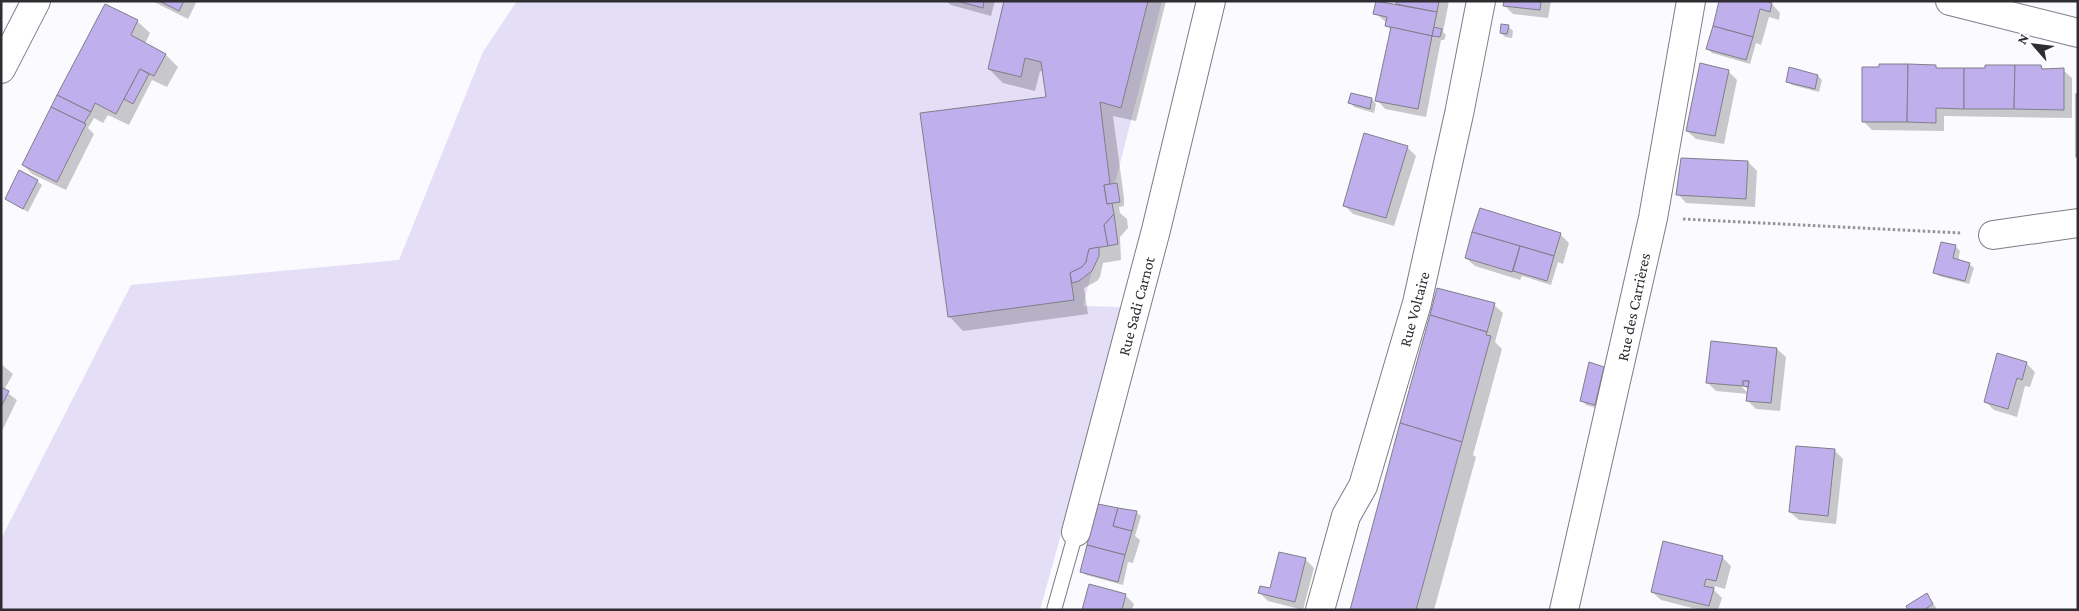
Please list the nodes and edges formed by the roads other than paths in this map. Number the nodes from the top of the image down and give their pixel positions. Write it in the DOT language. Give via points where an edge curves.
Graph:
graph roads {
  1 [pos="36,1"];
  2 [pos="1211,1"];
  3 [pos="1482,1"];
  4 [pos="1691,1"];
  5 [pos="1950,1"];
  6 [pos="2078,34"];
  7 [pos="1,69"];
  8 [pos="2078,224"];
  9 [pos="1993,235"];
  10 [pos="1076,532"];
  11 [pos="1054,610"];
  12 [pos="1320,610"];
  13 [pos="1564,610"];
  1 -- 7 [label="street"];
  2 -- 10 [label="street, Rue Sadi Carnot" via="1156,230"];
  3 -- 12 [label="street, Rue Voltaire" via="1417,303 1363,486 1346,516"];
  4 -- 13 [label="street, Rue des Carrières" via="1653,218"];
  5 -- 6 [label="street"];
  8 -- 9 [label="street"];
  10 -- 11 [label="lane, Rue Sadi Carnot"];
}
